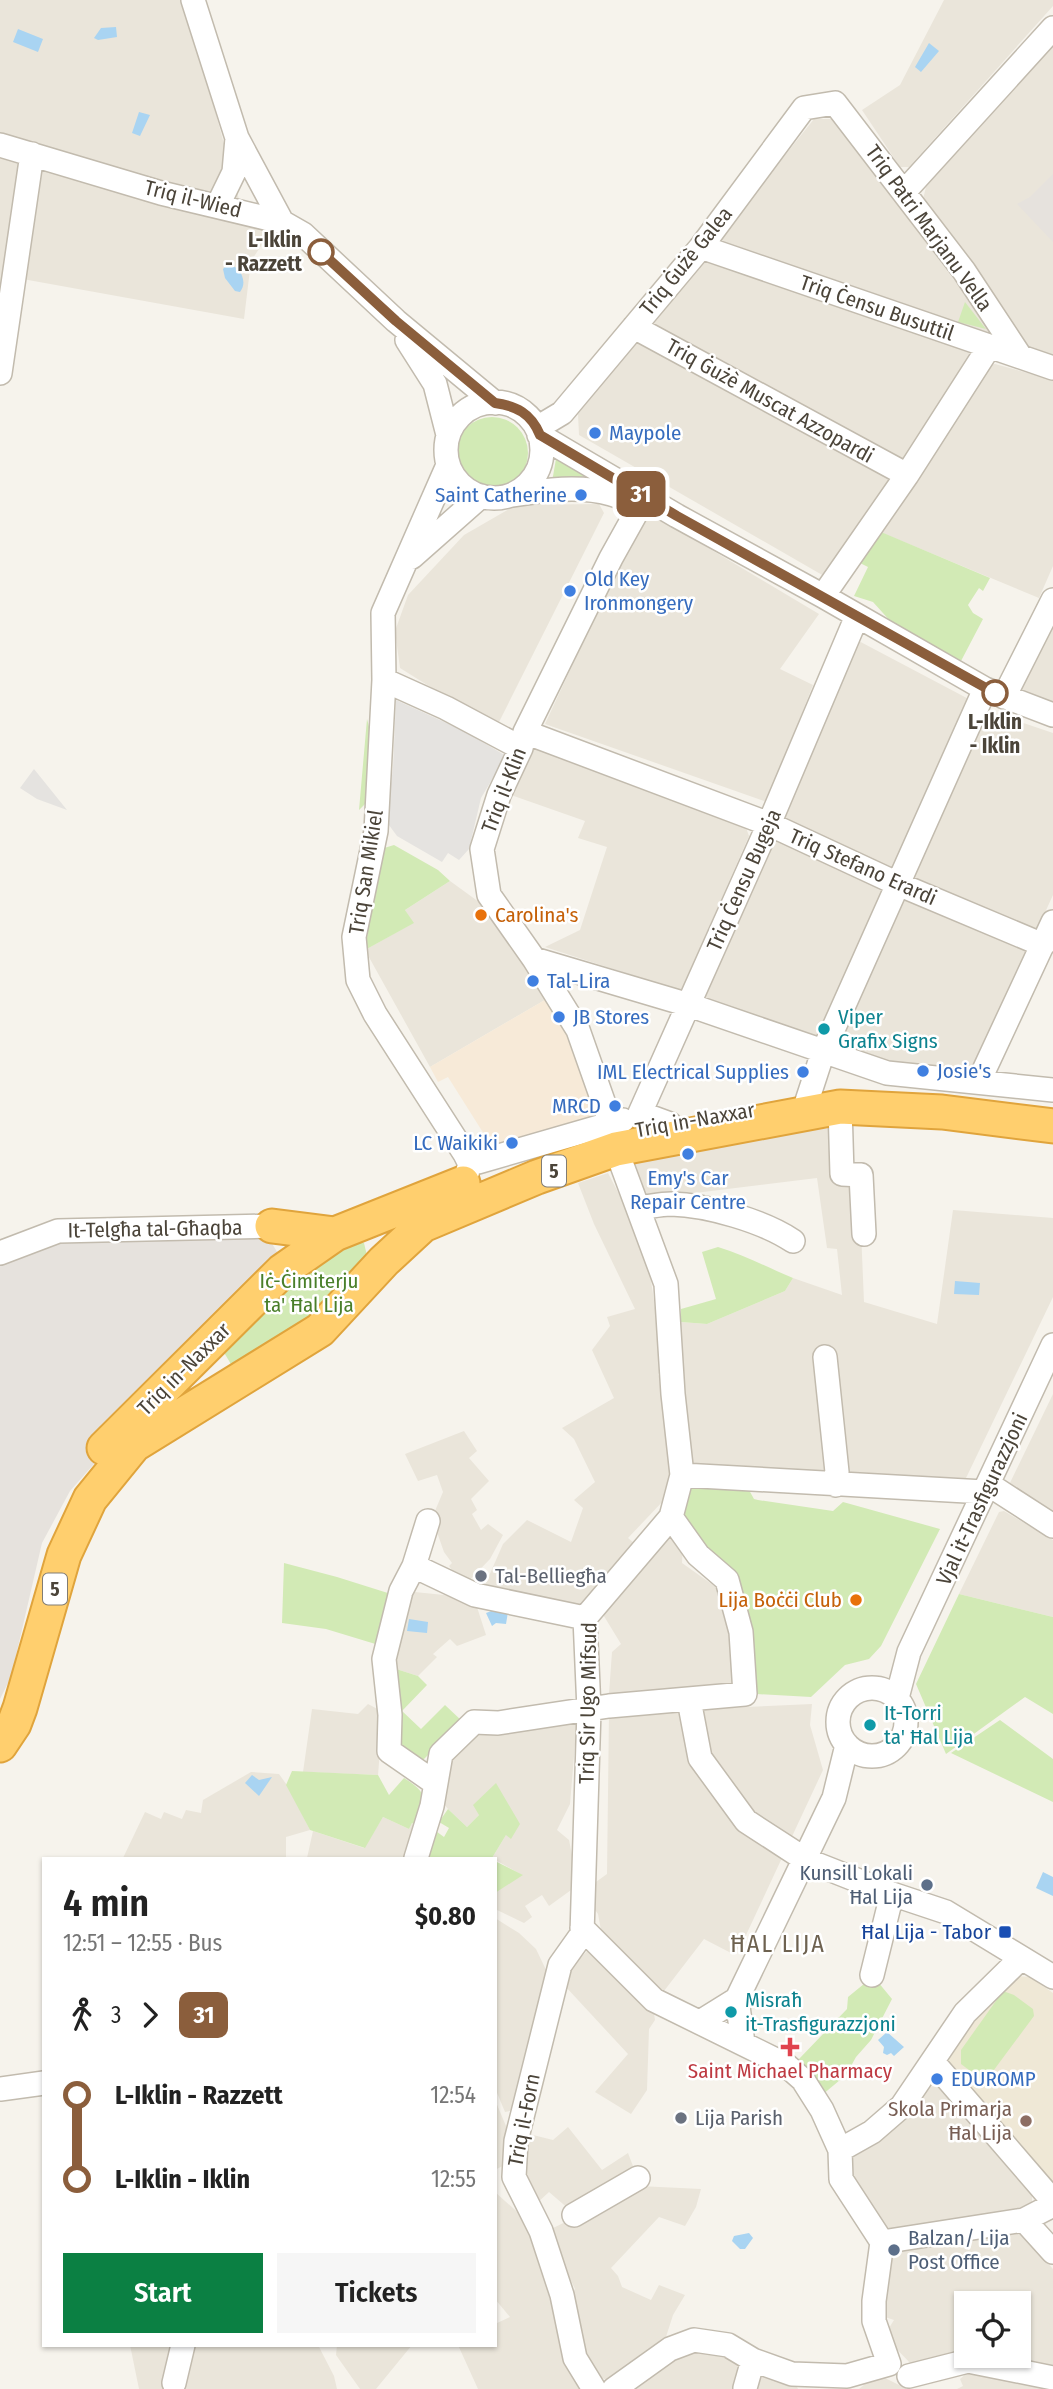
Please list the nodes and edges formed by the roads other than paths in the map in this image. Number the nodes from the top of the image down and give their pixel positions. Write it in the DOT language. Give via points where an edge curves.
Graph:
graph roads {
  1 [pos="193,0"];
  2 [pos="1053,28"];
  3 [pos="835,103"];
  4 [pos="237,138"];
  5 [pos="0,145"];
  6 [pos="32,155"];
  7 [pos="905,192"];
  8 [pos="218,205"];
  9 [pos="282,222"];
  10 [pos="701,247"];
  11 [pos="396,321"];
  12 [pos="634,327"];
  13 [pos="989,347"];
  14 [pos="1020,356"];
  15 [pos="1053,368"];
  16 [pos="0,373"];
  17 [pos="495,403"];
  18 [pos="538,431"];
  19 [pos="448,435"];
  20 [pos="448,465"];
  21 [pos="907,475"];
  22 [pos="611,494"];
  23 [pos="508,495"];
  24 [pos="481,496"];
  25 [pos="640,506"];
  26 [pos="677,516"];
  27 [pos="611,558"];
  28 [pos="404,563"];
  29 [pos="823,596"];
  30 [pos="1053,600"];
  31 [pos="857,616"];
  32 [pos="384,680"];
  33 [pos="994,693"];
  34 [pos="1053,715"];
  35 [pos="523,740"];
  36 [pos="769,824"];
  37 [pos="898,884"];
  38 [pos="1053,922"];
  39 [pos="1043,945"];
  40 [pos="534,959"];
  41 [pos="689,1005"];
  42 [pos="823,1052"];
  43 [pos="979,1081"];
  44 [pos="1053,1090"];
  45 [pos="807,1101"];
  46 [pos="840,1107"];
  47 [pos="1053,1109"];
  48 [pos="655,1118"];
  49 [pos="1053,1126"];
  50 [pos="614,1136"];
  51 [pos="475,1168"];
  52 [pos="638,1208"];
  53 [pos="272,1226"];
  54 [pos="343,1231"];
  55 [pos="864,1234"];
  56 [pos="793,1241"];
  57 [pos="0,1253"];
  58 [pos="384,1261"];
  59 [pos="282,1271"];
  60 [pos="1053,1345"];
  61 [pos="201,1352"];
  62 [pos="825,1357"];
  63 [pos="235,1381"];
  64 [pos="125,1440"];
  65 [pos="682,1475"];
  66 [pos="836,1485"];
  67 [pos="986,1488"];
  68 [pos="671,1517"];
  69 [pos="428,1521"];
  70 [pos="1053,1527"];
  71 [pos="414,1566"];
  72 [pos="585,1618"];
  73 [pos="909,1652"];
  74 [pos="876,1687"];
  75 [pos="897,1698"];
  76 [pos="689,1700"];
  77 [pos="589,1710"];
  78 [pos="0,1711"];
  79 [pos="0,1745"];
  80 [pos="847,1745"];
  81 [pos="870,1756"];
  82 [pos="435,1783"];
  83 [pos="834,1798"];
  84 [pos="416,1857"];
  85 [pos="806,1860"];
  86 [pos="892,1894"];
  87 [pos="582,1928"];
  88 [pos="1021,1958"];
  89 [pos="872,1975"];
  90 [pos="1053,1977"];
  91 [pos="737,1999"];
  92 [pos="700,2022"];
  93 [pos="743,2043"];
  94 [pos="933,2062"];
  95 [pos="42,2083"];
  96 [pos="0,2089"];
  97 [pos="839,2150"];
  98 [pos="504,2178"];
  99 [pos="638,2178"];
  100 [pos="1053,2203"];
  101 [pos="574,2215"];
  102 [pos="1024,2220"];
  103 [pos="882,2242"];
  104 [pos="1053,2252"];
  105 [pos="183,2347"];
  106 [pos="753,2360"];
  107 [pos="905,2376"];
  108 [pos="1053,2378"];
  109 [pos="796,2382"];
  110 [pos="843,2382"];
  111 [pos="174,2383"];
  112 [pos="745,2388"];
  113 [pos="594,2389"];
  114 [pos="614,2389"];
  1 -- 4 [label="street"];
  2 -- 7 [label="street"];
  3 -- 7 [label="street, Triq Patri Marjanu Vella"];
  3 -- 10 [label="street, Triq Ġużè Galea" via="804,108"];
  4 -- 8 [label="street" via="234,172"];
  4 -- 9 [label="street"];
  5 -- 6 [label="street, Triq il-Wied"];
  6 -- 8 [label="street, Triq il-Wied"];
  6 -- 16 [label="street"];
  7 -- 14 [label="street, Triq Patri Marjanu Vella"];
  8 -- 9 [label="street, Triq il-Wied"];
  9 -- 11 [label="street, Triq il-Wied" via="303,234"];
  10 -- 12 [label="street, Triq Ġużè Galea"];
  10 -- 13 [label="street, Triq Ċensu Busuttil"];
  11 -- 17 [label="street, Triq il-Wied"];
  11 -- 19 [label="street, Triq il-Wied" via="435,384"];
  12 -- 18 [label="street, Triq Ġużè Galea" via="562,413"];
  12 -- 21 [label="street, Triq Ġużè Muscat Azzopardi"];
  13 -- 14 [label="street, Triq Ċensu Busuttil"];
  13 -- 21 [label="street"];
  14 -- 15 [label="street, Triq Ċensu Busuttil"];
  17 -- 18 [label="street" via="516,406"];
  17 -- 19 [label="street" via="464,412"];
  18 -- 23 [label="street" via="540,464 522,489"];
  18 -- 26 [label="street"];
  19 -- 20 [label="street"];
  20 -- 24 [label="street" via="461,485"];
  20 -- 28 [label="street, Triq San Mikiel"];
  21 -- 29 [label="street"];
  22 -- 23 [label="street" via="548,489"];
  22 -- 25 [label="street"];
  22 -- 27 [label="street, Triq il-Klin" via="618,519"];
  23 -- 24 [label="street"];
  24 -- 28 [label="street, Triq San Mikiel"];
  25 -- 26 [label="street"];
  25 -- 27 [label="street, Triq il-Klin"];
  26 -- 29 [label="street"];
  27 -- 35 [label="street, Triq il-Klin"];
  28 -- 32 [label="street, Triq San Mikiel" via="383,613"];
  29 -- 31 [label="street"];
  30 -- 33 [label="street"];
  31 -- 33 [label="street"];
  31 -- 36 [label="street, Triq Ċensu Bugeja"];
  32 -- 35 [label="street, Triq Stefano Erardi"];
  32 -- 51 [label="street, Triq San Mikiel" via="376,831 354,937 358,979 375,1014"];
  33 -- 34 [label="street"];
  33 -- 37 [label="street"];
  35 -- 36 [label="street, Triq Stefano Erardi"];
  35 -- 40 [label="street, Triq il-Klin" via="482,849 489,895"];
  36 -- 37 [label="street, Triq Stefano Erardi"];
  36 -- 41 [label="street, Triq Ċensu Bugeja"];
  37 -- 39 [label="street, Triq Stefano Erardi"];
  37 -- 42 [label="street"];
  38 -- 39 [label="street"];
  39 -- 43 [label="street"];
  40 -- 41 [label="street"];
  40 -- 50 [label="street, Triq il-Klin" via="578,1030"];
  41 -- 42 [label="street"];
  41 -- 48 [label="street, Triq Ċensu Bugeja"];
  42 -- 43 [label="street" via="887,1073"];
  42 -- 45 [label="street"];
  43 -- 44 [label="street"];
  45 -- 47 [label="highway, Triq in-Naxxar / 5" via="878,1092"];
  45 -- 48 [label="highway, Triq in-Naxxar / 5"];
  46 -- 49 [label="highway, Triq in-Naxxar / 5" via="942,1112"];
  46 -- 50 [label="highway, Triq in-Naxxar / 5"];
  46 -- 55 [label="street" via="842,1174 861,1175"];
  48 -- 50 [label="highway, Triq in-Naxxar / 5"];
  50 -- 51 [label="highway, Triq in-Naxxar / 5"];
  50 -- 52 [label="street, Triq Sir Ugo Mifsud"];
  50 -- 58 [label="highway, Triq in-Naxxar / 5" via="537,1177 423,1225"];
  51 -- 54 [label="highway, Triq in-Naxxar / 5"];
  52 -- 56 [label="street" via="671,1205 719,1212"];
  52 -- 65 [label="street, Triq Sir Ugo Mifsud" via="666,1284"];
  53 -- 54 [label="highway"];
  53 -- 57 [label="street, It-Telgħa tal-Għaqba" via="58,1231"];
  53 -- 59 [label="highway" via="284,1241"];
  54 -- 58 [label="highway" via="373,1231 387,1249"];
  54 -- 59 [label="highway, Triq in-Naxxar / 5"];
  58 -- 63 [label="highway, Triq in-Naxxar / 5" via="320,1330"];
  59 -- 61 [label="highway, Triq in-Naxxar / 5"];
  60 -- 67 [label="street, Vjal it-Trasfigurazzjoni"];
  61 -- 63 [label="highway" via="208,1375"];
  61 -- 64 [label="highway, Triq in-Naxxar / 5"];
  62 -- 66 [label="street"];
  63 -- 64 [label="highway, Triq in-Naxxar / 5"];
  64 -- 78 [label="highway, 5" via="93,1461 51,1534 22,1649"];
  64 -- 79 [label="highway, 5" via="64,1555 20,1708"];
  65 -- 66 [label="street"];
  65 -- 68 [label="street, Triq Sir Ugo Mifsud"];
  66 -- 67 [label="street"];
  67 -- 70 [label="street"];
  67 -- 73 [label="street, Vjal it-Trasfigurazzjoni"];
  68 -- 72 [label="street, Triq Sir Ugo Mifsud"];
  68 -- 76 [label="street" via="698,1555 727,1580 741,1632 745,1694"];
  69 -- 71 [label="street"];
  71 -- 72 [label="street" via="475,1595"];
  71 -- 82 [label="street" via="401,1591 384,1659 389,1751"];
  72 -- 77 [label="street, Triq Sir Ugo Mifsud"];
  73 -- 74 [label="street, Vjal it-Trasfigurazzjoni"];
  73 -- 75 [label="street, Vjal it-Trasfigurazzjoni"];
  74 -- 75 [label="street"];
  74 -- 80 [label="street, Vjal it-Trasfigurazzjoni" via="855,1692 841,1708 839,1730"];
  75 -- 81 [label="street, Vjal it-Trasfigurazzjoni" via="906,1719 902,1739 892,1750"];
  76 -- 77 [label="street"];
  76 -- 85 [label="street" via="700,1758 738,1811"];
  77 -- 82 [label="street" via="474,1722 441,1754"];
  77 -- 87 [label="street, Triq Sir Ugo Mifsud"];
  80 -- 81 [label="street"];
  80 -- 83 [label="street, Vjal it-Trasfigurazzjoni"];
  81 -- 83 [label="street, Vjal it-Trasfigurazzjoni"];
  82 -- 84 [label="street"];
  83 -- 85 [label="street, Vjal it-Trasfigurazzjoni"];
  85 -- 86 [label="street"];
  85 -- 91 [label="street, Vjal it-Trasfigurazzjoni"];
  86 -- 88 [label="street" via="946,1912"];
  86 -- 89 [label="street"];
  87 -- 92 [label="street" via="654,2000"];
  87 -- 98 [label="street, Triq il-Forn" via="560,1965"];
  88 -- 90 [label="street"];
  88 -- 94 [label="street" via="965,2013"];
  91 -- 92 [label="street"];
  91 -- 93 [label="street"];
  92 -- 93 [label="street"];
  93 -- 97 [label="street" via="786,2065 803,2080"];
  94 -- 97 [label="street" via="902,2106 872,2132"];
  94 -- 100 [label="street"];
  95 -- 96 [label="street"];
  97 -- 103 [label="street" via="841,2179"];
  98 -- 113 [label="street, Triq il-Forn" via="541,2231 562,2295 575,2358"];
  99 -- 101 [label="street"];
  100 -- 102 [label="street"];
  102 -- 103 [label="street"];
  102 -- 104 [label="street"];
  103 -- 107 [label="street" via="874,2320"];
  105 -- 111 [label="street"];
  106 -- 109 [label="street"];
  106 -- 112 [label="street"];
  106 -- 114 [label="street" via="728,2345 694,2340 670,2348"];
  107 -- 108 [label="street" via="968,2361"];
  107 -- 110 [label="street"];
  109 -- 110 [label="street"];
}
